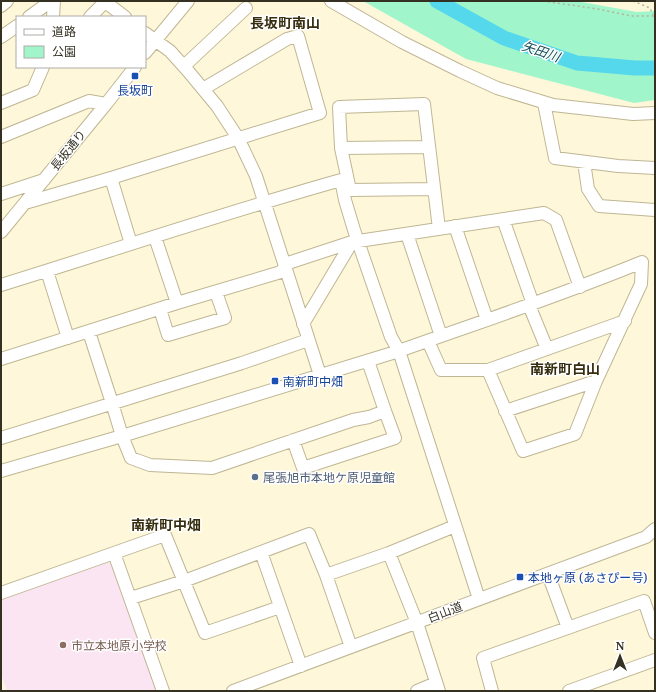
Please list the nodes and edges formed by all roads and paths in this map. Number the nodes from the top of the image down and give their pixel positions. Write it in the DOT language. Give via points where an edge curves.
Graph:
graph roads {
  1 [pos="7,1"];
  2 [pos="53,1"];
  3 [pos="105,1"];
  4 [pos="188,1"];
  5 [pos="331,1"];
  6 [pos="342,1"];
  7 [pos="543,1"];
  8 [pos="633,1"];
  9 [pos="1,6"];
  10 [pos="246,8"];
  11 [pos="31,16"];
  12 [pos="53,16"];
  13 [pos="91,16"];
  14 [pos="124,16"];
  15 [pos="654,16"];
  16 [pos="16,27"];
  17 [pos="146,34"];
  18 [pos="1,37"];
  19 [pos="155,40"];
  20 [pos="146,52"];
  21 [pos="184,66"];
  22 [pos="43,68"];
  23 [pos="134,68"];
  24 [pos="203,89"];
  25 [pos="1,103"];
  26 [pos="544,103"];
  27 [pos="106,104"];
  28 [pos="655,108"];
  29 [pos="655,113"];
  30 [pos="1,137"];
  31 [pos="238,138"];
  32 [pos="429,147"];
  33 [pos="340,148"];
  34 [pos="584,162"];
  35 [pos="655,168"];
  36 [pos="111,178"];
  37 [pos="44,180"];
  38 [pos="345,183"];
  39 [pos="434,189"];
  40 [pos="1,194"];
  41 [pos="264,202"];
  42 [pos="24,203"];
  43 [pos="655,210"];
  44 [pos="503,219"];
  45 [pos="455,226"];
  46 [pos="439,229"];
  47 [pos="1,232"];
  48 [pos="407,234"];
  49 [pos="155,237"];
  50 [pos="355,241"];
  51 [pos="131,244"];
  52 [pos="285,269"];
  53 [pos="47,270"];
  54 [pos="1,284"];
  55 [pos="580,287"];
  56 [pos="216,292"];
  57 [pos="177,303"];
  58 [pos="531,304"];
  59 [pos="160,308"];
  60 [pos="487,320"];
  61 [pos="625,321"];
  62 [pos="303,324"];
  63 [pos="89,332"];
  64 [pos="441,336"];
  65 [pos="68,338"];
  66 [pos="308,340"];
  67 [pos="428,341"];
  68 [pos="546,349"];
  69 [pos="399,351"];
  70 [pos="1,359"];
  71 [pos="368,360"];
  72 [pos="488,370"];
  73 [pos="320,376"];
  74 [pos="596,380"];
  75 [pos="112,403"];
  76 [pos="385,411"];
  77 [pos="505,411"];
  78 [pos="122,436"];
  79 [pos="1,438"];
  80 [pos="293,440"];
  81 [pos="1,471"];
  82 [pos="455,526"];
  83 [pos="655,529"];
  84 [pos="261,552"];
  85 [pos="114,553"];
  86 [pos="389,553"];
  87 [pos="548,574"];
  88 [pos="326,575"];
  89 [pos="184,581"];
  90 [pos="1,593"];
  91 [pos="131,598"];
  92 [pos="479,599"];
  93 [pos="280,607"];
  94 [pos="417,623"];
  95 [pos="568,628"];
  96 [pos="655,633"];
  97 [pos="351,647"];
  98 [pos="655,660"];
  99 [pos="301,666"];
  100 [pos="438,687"];
  101 [pos="163,691"];
  102 [pos="233,691"];
  103 [pos="417,691"];
  104 [pos="492,691"];
  105 [pos="570,691"];
  1 -- 9 [label="street"];
  2 -- 11 [label="street"];
  2 -- 12 [label="street"];
  3 -- 13 [label="street"];
  3 -- 14 [label="street"];
  4 -- 19 [label="street"];
  5 -- 26 [label="street" via="402,42 460,71 498,88"];
  6 -- 28 [label="street" via="397,33 474,72 522,91 561,101 596,106"];
  7 -- 15 [label="path" via="631,16"];
  8 -- 15 [label="path" via="650,8"];
  10 -- 21 [label="street"];
  16 -- 18 [label="street"];
  17 -- 19 [label="street"];
  19 -- 20 [label="street"];
  19 -- 21 [label="street"];
  21 -- 24 [label="street"];
  22 -- 25 [label="street" via="33,90"];
  23 -- 27 [label="street, 長坂通り"];
  24 -- 31 [label="street"];
  24 -- 31 [label="street" via="287,39 298,36 320,113"];
  26 -- 29 [label="street" via="633,114"];
  26 -- 34 [label="street" via="555,158"];
  27 -- 30 [label="street" via="89,101"];
  27 -- 37 [label="street, 長坂通り"];
  31 -- 36 [label="street"];
  31 -- 41 [label="street" via="256,176"];
  32 -- 33 [label="street"];
  32 -- 33 [label="street" via="424,104 339,107"];
  32 -- 39 [label="street"];
  33 -- 38 [label="street"];
  34 -- 35 [label="street"];
  34 -- 43 [label="street" via="588,189 599,206"];
  36 -- 42 [label="street"];
  36 -- 51 [label="street"];
  37 -- 40 [label="street"];
  37 -- 42 [label="street, 長坂通り"];
  38 -- 39 [label="street" via="350,190"];
  38 -- 41 [label="street" via="341,180"];
  38 -- 50 [label="street" via="345,200"];
  39 -- 46 [label="street"];
  41 -- 49 [label="street"];
  41 -- 52 [label="street"];
  42 -- 47 [label="street, 長坂通り"];
  44 -- 45 [label="street"];
  44 -- 55 [label="street" via="544,213 556,220"];
  44 -- 58 [label="street"];
  45 -- 46 [label="street"];
  45 -- 60 [label="street"];
  46 -- 48 [label="street"];
  48 -- 50 [label="street"];
  48 -- 64 [label="street"];
  49 -- 51 [label="street"];
  49 -- 57 [label="street"];
  50 -- 52 [label="street" via="288,263"];
  50 -- 62 [label="street"];
  50 -- 69 [label="street" via="391,337"];
  51 -- 53 [label="street"];
  52 -- 56 [label="street"];
  52 -- 62 [label="street"];
  53 -- 54 [label="street"];
  53 -- 65 [label="street"];
  55 -- 58 [label="street"];
  55 -- 61 [label="street" via="642,262 641,284"];
  56 -- 57 [label="street"];
  56 -- 59 [label="street" via="225,318 168,335"];
  57 -- 59 [label="street"];
  58 -- 60 [label="street"];
  58 -- 68 [label="street"];
  59 -- 63 [label="street"];
  60 -- 64 [label="street"];
  61 -- 68 [label="street"];
  61 -- 74 [label="street"];
  62 -- 66 [label="street"];
  63 -- 65 [label="street"];
  63 -- 75 [label="street"];
  64 -- 67 [label="street"];
  65 -- 70 [label="street"];
  66 -- 73 [label="street"];
  66 -- 75 [label="street"];
  67 -- 69 [label="street"];
  67 -- 72 [label="street" via="441,370"];
  68 -- 72 [label="street"];
  69 -- 71 [label="street"];
  69 -- 82 [label="street"];
  71 -- 73 [label="street"];
  71 -- 76 [label="street"];
  72 -- 77 [label="street"];
  73 -- 78 [label="street"];
  74 -- 77 [label="street"];
  74 -- 77 [label="street" via="575,434 523,451"];
  75 -- 78 [label="street"];
  75 -- 79 [label="street"];
  76 -- 80 [label="street"];
  76 -- 80 [label="street" via="395,438 303,468"];
  78 -- 80 [label="street" via="131,458 150,465 212,468"];
  78 -- 81 [label="street"];
  82 -- 86 [label="street"];
  82 -- 92 [label="street"];
  83 -- 87 [label="street, 白山道" via="646,537"];
  84 -- 88 [label="street" via="309,534"];
  84 -- 89 [label="street"];
  84 -- 93 [label="street"];
  85 -- 89 [label="street" via="165,535"];
  85 -- 90 [label="street"];
  85 -- 91 [label="street"];
  86 -- 88 [label="street"];
  86 -- 94 [label="street"];
  87 -- 92 [label="street, 白山道"];
  87 -- 95 [label="street"];
  88 -- 97 [label="street"];
  89 -- 91 [label="street"];
  89 -- 93 [label="street" via="205,633"];
  91 -- 101 [label="street"];
  92 -- 94 [label="street, 白山道"];
  93 -- 99 [label="street"];
  94 -- 97 [label="street, 白山道"];
  94 -- 100 [label="street"];
  95 -- 96 [label="street" via="644,601"];
  95 -- 104 [label="street" via="483,658"];
  97 -- 99 [label="street, 白山道"];
  98 -- 105 [label="street"];
  99 -- 102 [label="street, 白山道"];
  100 -- 103 [label="street"];
}
